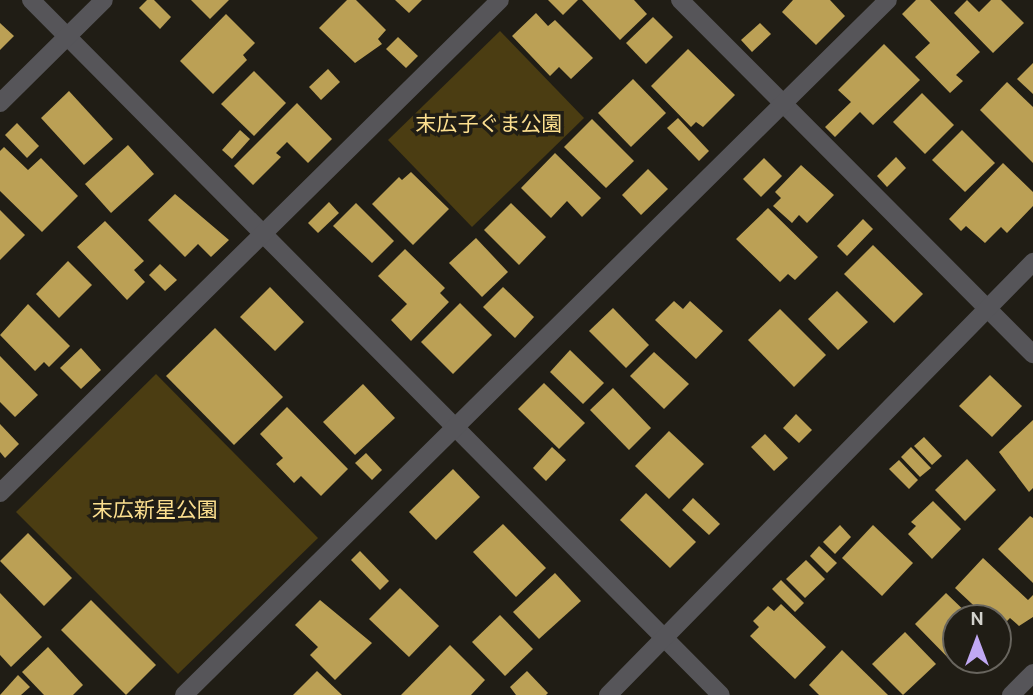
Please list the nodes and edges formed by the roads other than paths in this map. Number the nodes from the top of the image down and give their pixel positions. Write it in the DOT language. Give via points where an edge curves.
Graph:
graph roads {
  1 [pos="31,0"];
  2 [pos="104,0"];
  3 [pos="500,0"];
  4 [pos="680,0"];
  5 [pos="888,0"];
  6 [pos="67,36"];
  7 [pos="0,103"];
  8 [pos="784,105"];
  9 [pos="262,233"];
  10 [pos="1033,262"];
  11 [pos="987,307"];
  12 [pos="1033,354"];
  13 [pos="456,428"];
  14 [pos="0,493"];
  15 [pos="664,639"];
  16 [pos="1033,673"];
  17 [pos="184,695"];
  18 [pos="608,695"];
  19 [pos="721,695"];
  20 [pos="1011,695"];
  1 -- 6 [label="street"];
  2 -- 6 [label="street"];
  3 -- 9 [label="street"];
  4 -- 8 [label="street"];
  5 -- 8 [label="street"];
  6 -- 7 [label="street"];
  6 -- 9 [label="street"];
  8 -- 11 [label="street"];
  8 -- 13 [label="street"];
  9 -- 13 [label="street"];
  9 -- 14 [label="street"];
  10 -- 11 [label="street"];
  11 -- 12 [label="street"];
  11 -- 15 [label="street"];
  13 -- 15 [label="street"];
  13 -- 17 [label="street"];
  15 -- 18 [label="street"];
  15 -- 19 [label="street"];
  16 -- 20 [label="street"];
}
